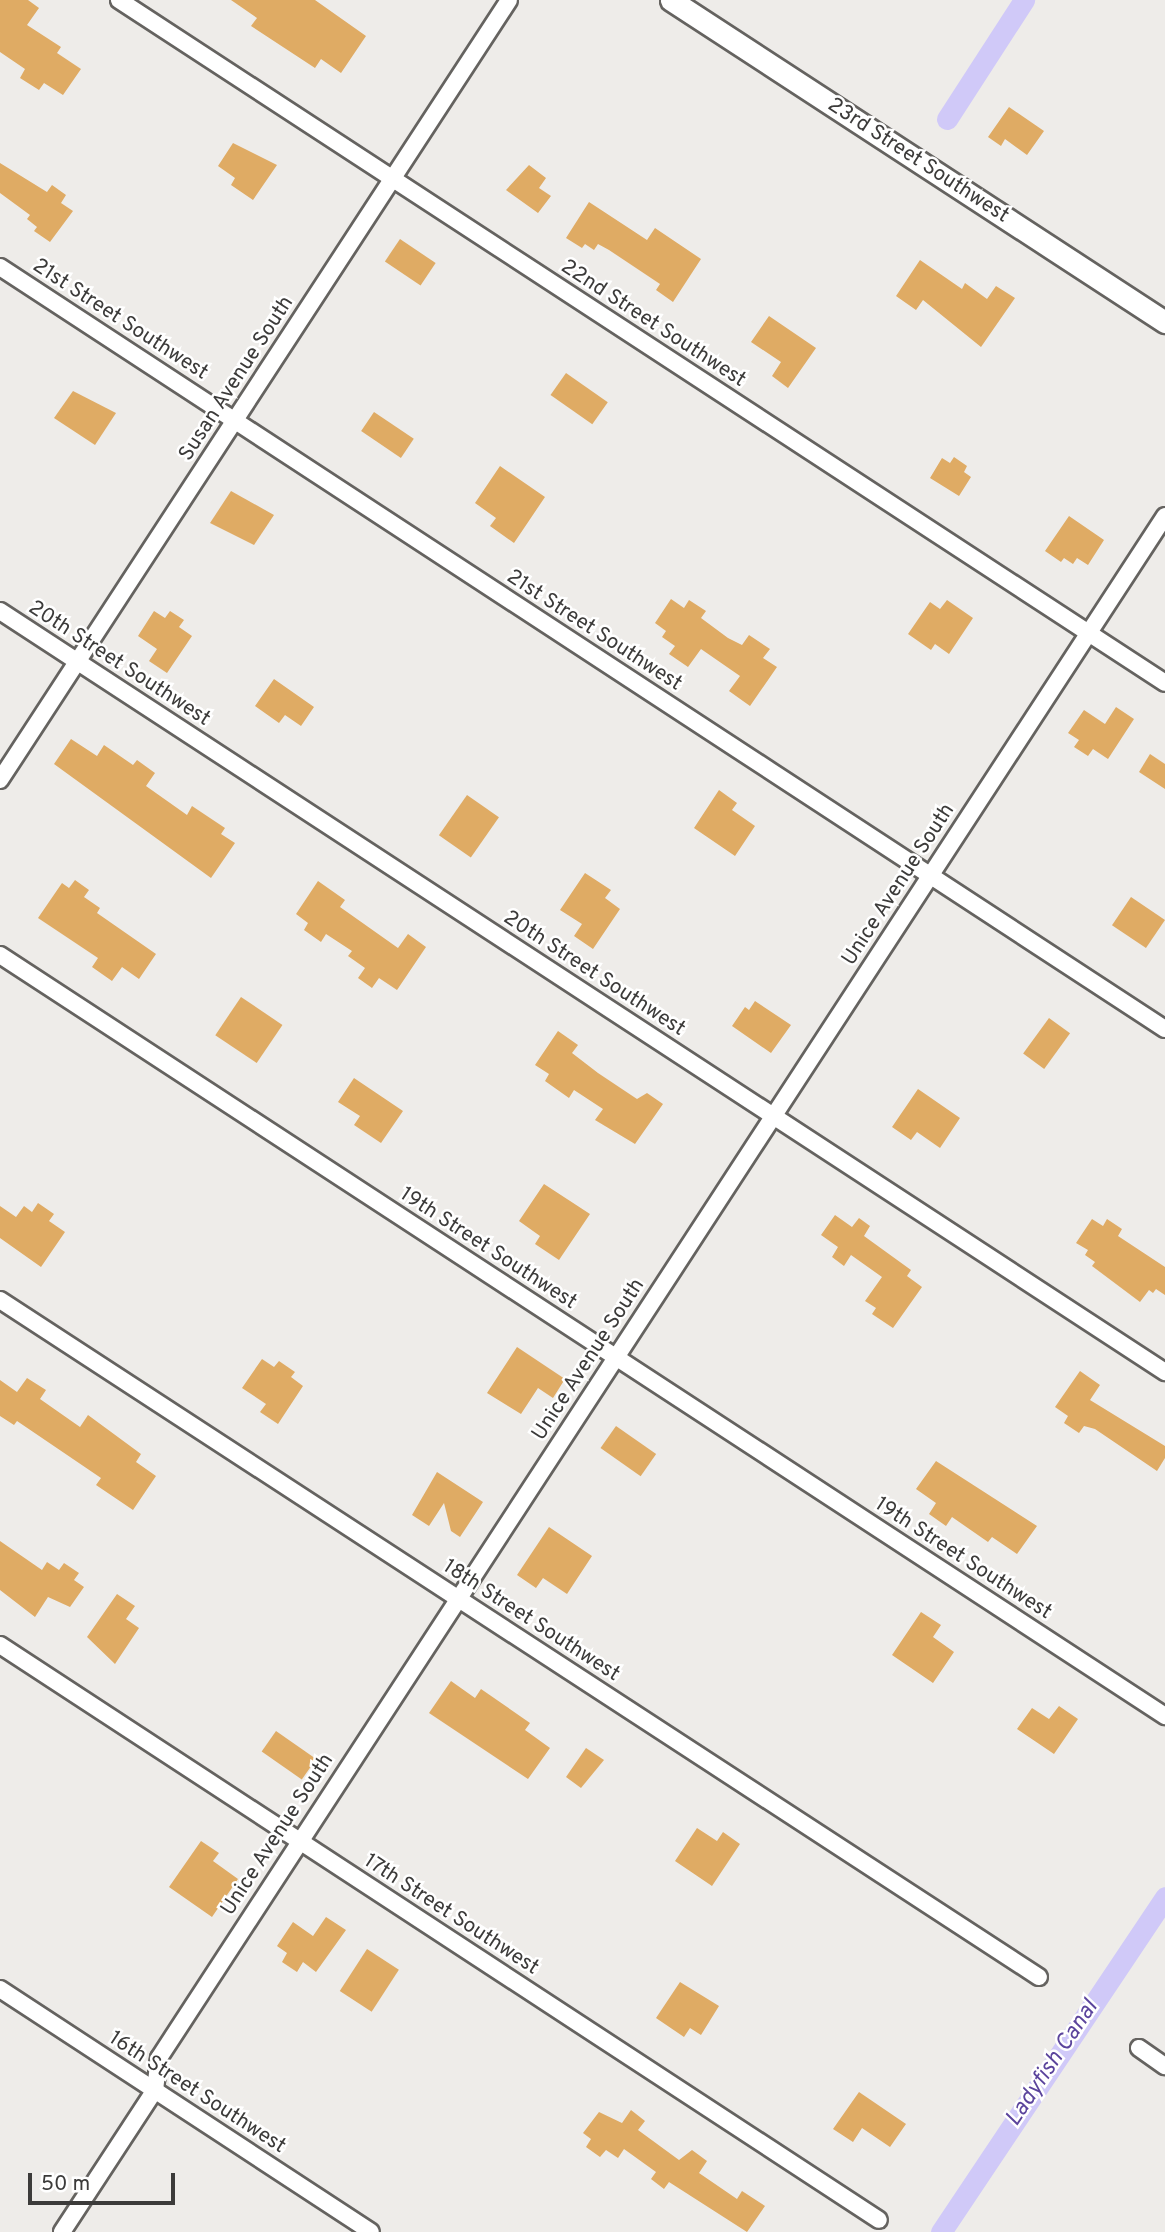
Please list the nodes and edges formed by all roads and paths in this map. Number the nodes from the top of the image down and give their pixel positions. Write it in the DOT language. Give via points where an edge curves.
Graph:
graph roads {
  1 [pos="119,0"];
  2 [pos="509,0"];
  3 [pos="671,0"];
  4 [pos="393,178"];
  5 [pos="0,267"];
  6 [pos="1165,322"];
  7 [pos="235,420"];
  8 [pos="1165,516"];
  9 [pos="0,611"];
  10 [pos="1088,633"];
  11 [pos="78,661"];
  12 [pos="1165,683"];
  13 [pos="0,780"];
  14 [pos="930,876"];
  15 [pos="0,955"];
  16 [pos="1165,1029"];
  17 [pos="774,1116"];
  18 [pos="0,1300"];
  19 [pos="616,1357"];
  20 [pos="1165,1372"];
  21 [pos="458,1598"];
  22 [pos="0,1645"];
  23 [pos="1165,1716"];
  24 [pos="299,1840"];
  25 [pos="1039,1977"];
  26 [pos="0,1989"];
  27 [pos="1139,2048"];
  28 [pos="1165,2066"];
  29 [pos="155,2090"];
  30 [pos="879,2220"];
  31 [pos="62,2232"];
  32 [pos="372,2232"];
  1 -- 4 [label="street, 22nd Street Southwest"];
  2 -- 4 [label="street, Susan Avenue South"];
  3 -- 6 [label="street, 23rd Street Southwest"];
  4 -- 7 [label="street, Susan Avenue South"];
  4 -- 10 [label="street, 22nd Street Southwest"];
  5 -- 7 [label="street, 21st Street Southwest"];
  7 -- 11 [label="street, Susan Avenue South"];
  7 -- 14 [label="street, 21st Street Southwest"];
  8 -- 10 [label="street, Unice Avenue South"];
  9 -- 11 [label="street, 20th Street Southwest"];
  10 -- 12 [label="street, 22nd Street Southwest"];
  10 -- 14 [label="street, Unice Avenue South"];
  11 -- 13 [label="street, Susan Avenue South"];
  11 -- 17 [label="street, 20th Street Southwest"];
  14 -- 16 [label="street, 21st Street Southwest"];
  14 -- 17 [label="street, Unice Avenue South"];
  15 -- 19 [label="street, 19th Street Southwest"];
  17 -- 19 [label="street, Unice Avenue South"];
  17 -- 20 [label="street, 20th Street Southwest"];
  18 -- 21 [label="street, 18th Street Southwest"];
  19 -- 21 [label="street, Unice Avenue South"];
  19 -- 23 [label="street, 19th Street Southwest"];
  21 -- 24 [label="street, Unice Avenue South"];
  21 -- 25 [label="street, 18th Street Southwest"];
  22 -- 24 [label="street, 17th Street Southwest"];
  24 -- 29 [label="street, Unice Avenue South" via="159,2058"];
  24 -- 30 [label="street, 17th Street Southwest"];
  26 -- 29 [label="street, 16th Street Southwest"];
  27 -- 28 [label="street"];
  29 -- 31 [label="street, Unice Avenue South"];
  29 -- 32 [label="street, 16th Street Southwest"];
}
